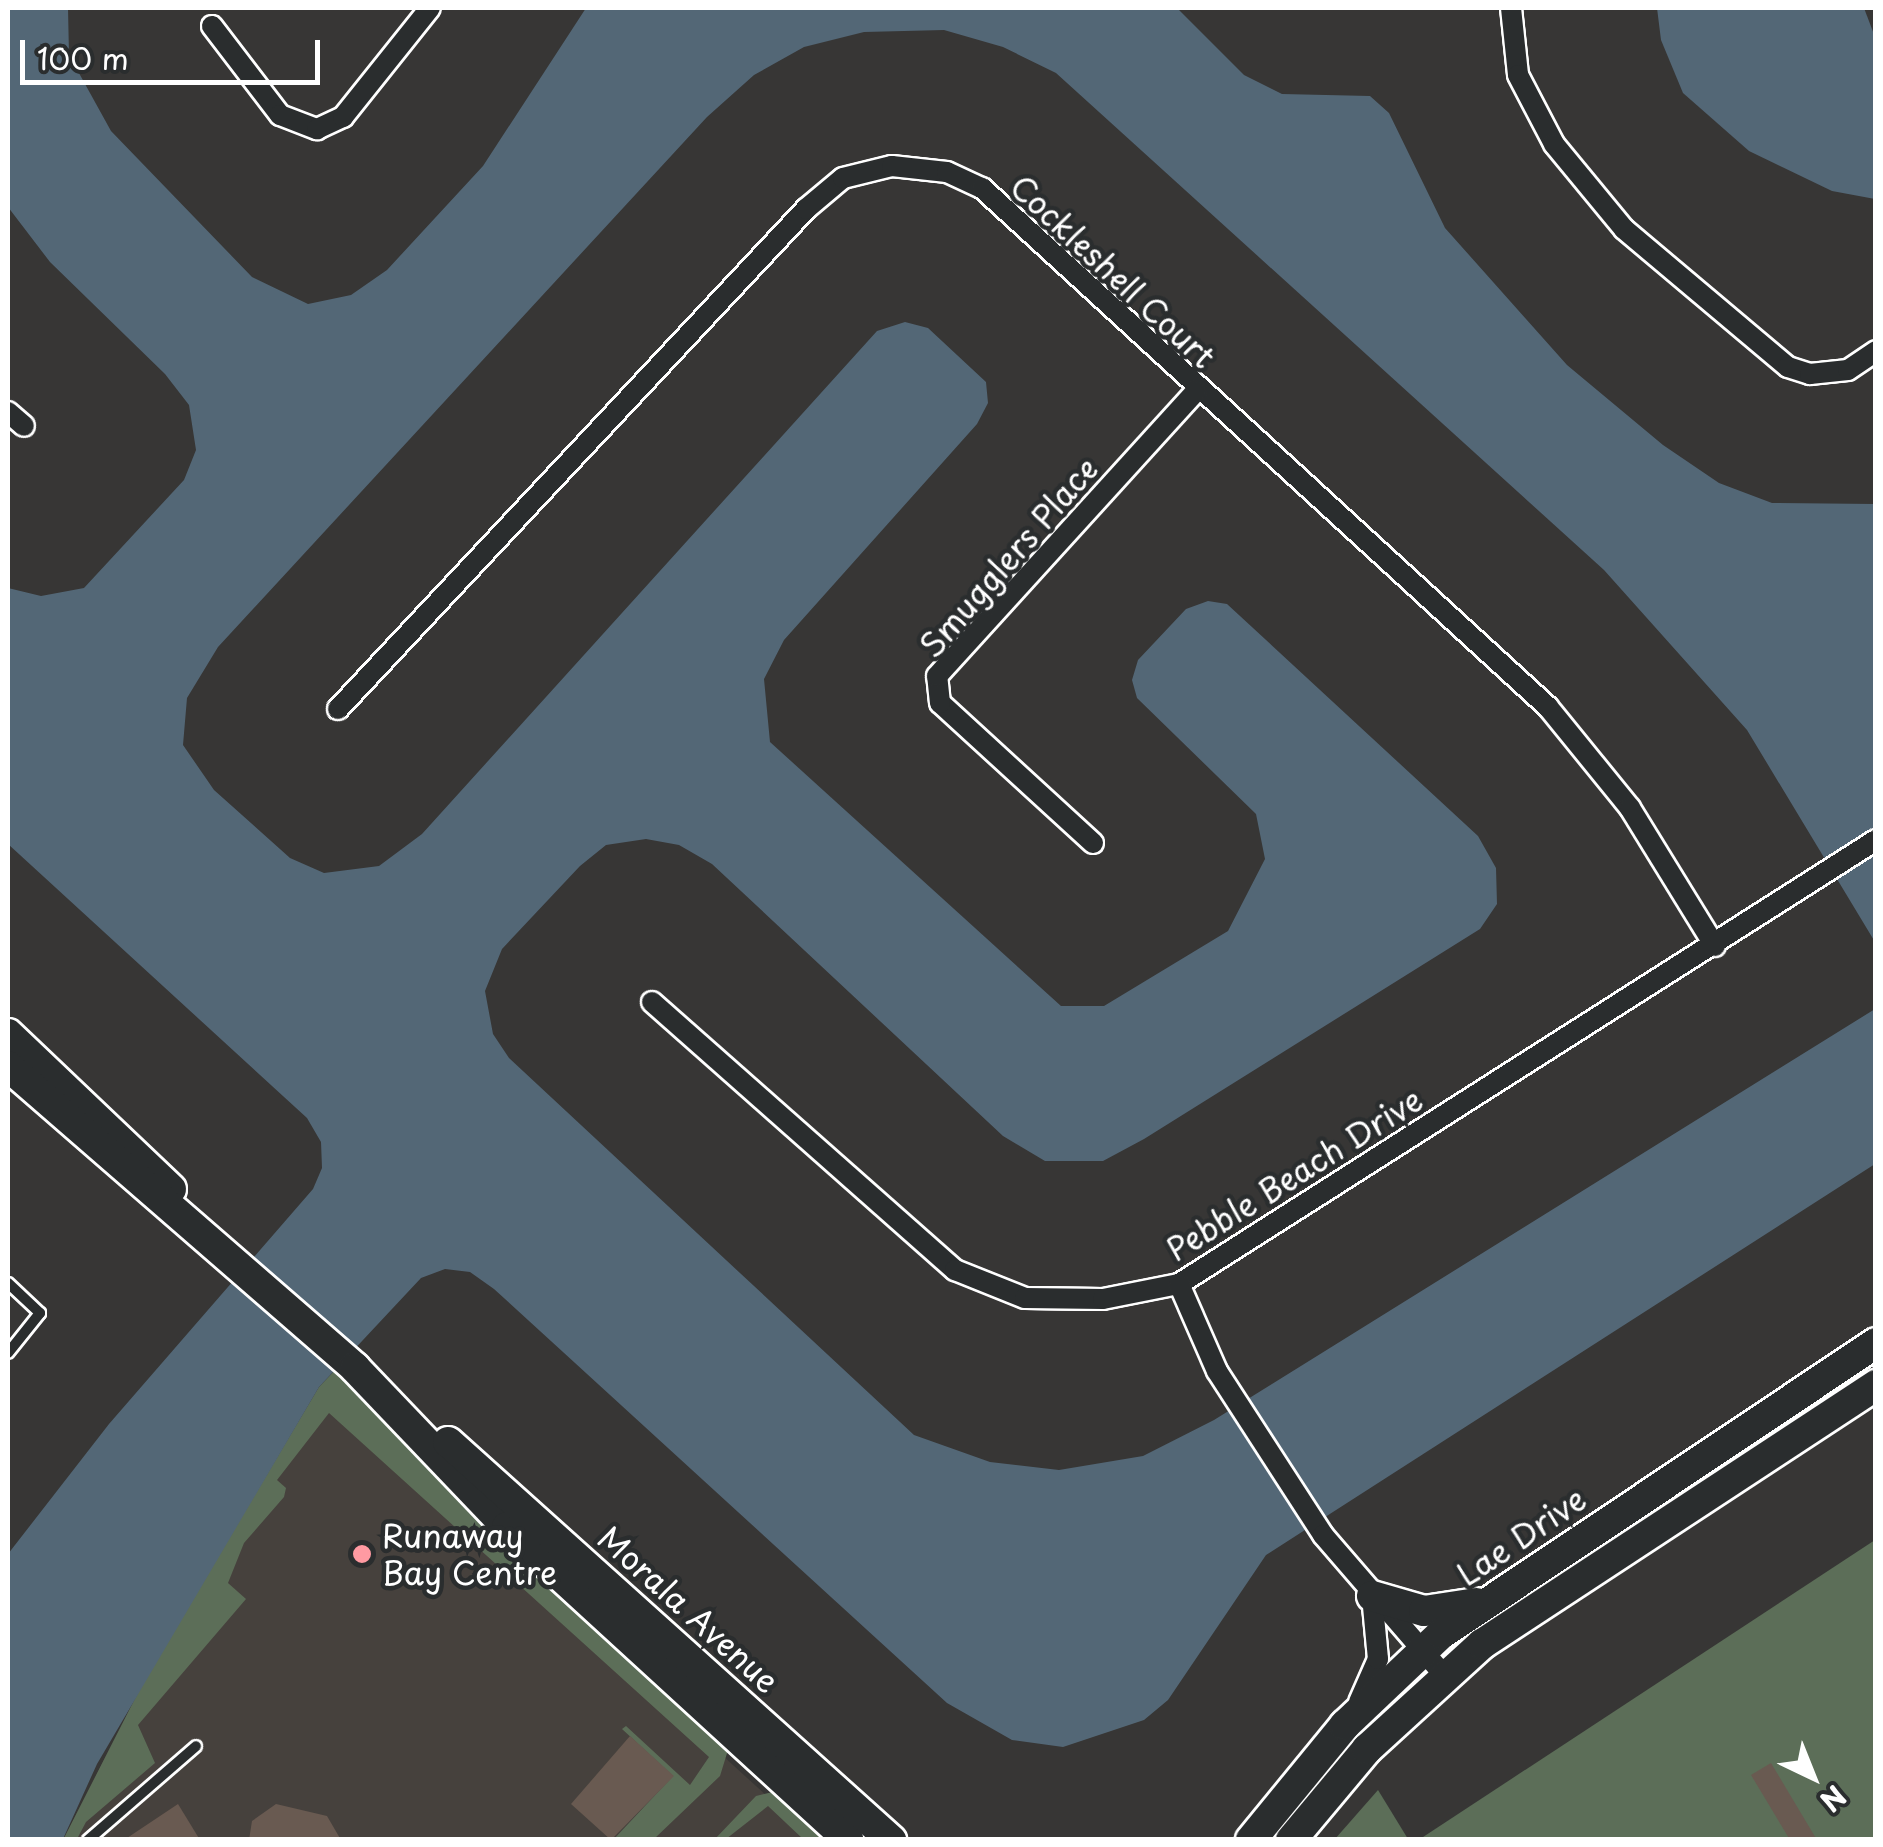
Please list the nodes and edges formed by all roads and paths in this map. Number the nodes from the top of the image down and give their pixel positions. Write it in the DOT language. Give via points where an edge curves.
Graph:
graph roads {
  1 [pos="430,8"];
  2 [pos="1511,8"];
  3 [pos="212,26"];
  4 [pos="1876,351"];
  5 [pos="1196,390"];
  6 [pos="338,709"];
  7 [pos="1876,840"];
  8 [pos="1093,843"];
  9 [pos="1715,946"];
  10 [pos="652,1002"];
  11 [pos="8,1034"];
  12 [pos="8,1066"];
  13 [pos="234,1258"];
  14 [pos="8,1282"];
  15 [pos="1179,1284"];
  16 [pos="1876,1343"];
  17 [pos="8,1353"];
  18 [pos="1876,1384"];
  19 [pos="388,1400"];
  20 [pos="1372,1596"];
  21 [pos="1486,1600"];
  22 [pos="1422,1651"];
  23 [pos="1444,1675"];
  24 [pos="1345,1725"];
  25 [pos="196,1746"];
  26 [pos="88,1840"];
  27 [pos="848,1840"];
  28 [pos="892,1840"];
  29 [pos="1251,1840"];
  30 [pos="1291,1840"];
  1 -- 3 [label="street" via="343,118 317,129 280,114"];
  2 -- 4 [label="street" via="1518,75 1554,144 1624,229 1788,367 1810,374 1848,370"];
  5 -- 6 [label="street, Cockleshell Court" via="982,188 947,172 892,166 843,178 806,209"];
  5 -- 8 [label="street, Smugglers Place" via="937,676 940,702"];
  5 -- 9 [label="street, Cockleshell Court" via="1548,706 1630,808"];
  7 -- 9 [label="street, Pebble Beach Drive"];
  9 -- 15 [label="street, Pebble Beach Drive"];
  10 -- 15 [label="street, Pebble Beach Drive" via="954,1270 1026,1298 1103,1299"];
  11 -- 13 [label="main road, Morala Avenue" via="130,1146"];
  12 -- 13 [label="main road, Morala Avenue"];
  13 -- 19 [label="main road, Morala Avenue"];
  14 -- 17 [label="lane" via="40,1312"];
  15 -- 20 [label="street" via="1235,1400 1323,1535"];
  16 -- 21 [label="main road, Lae Drive"];
  18 -- 23 [label="main road, Lae Drive" via="1533,1607"];
  19 -- 27 [label="main road, Morala Avenue" via="507,1527"];
  19 -- 28 [label="main road, Morala Avenue" via="512,1495"];
  20 -- 21 [label="main road" via="1424,1611"];
  20 -- 22 [label="street"];
  20 -- 24 [label="street" via="1378,1659"];
  21 -- 22 [label="main road, Lae Drive"];
  22 -- 23 [label="street"];
  22 -- 24 [label="main road, Lae Drive"];
  23 -- 30 [label="main road, Lae Drive" via="1367,1749"];
  24 -- 29 [label="main road, Lae Drive"];
  25 -- 26 [label="lane"];
}
